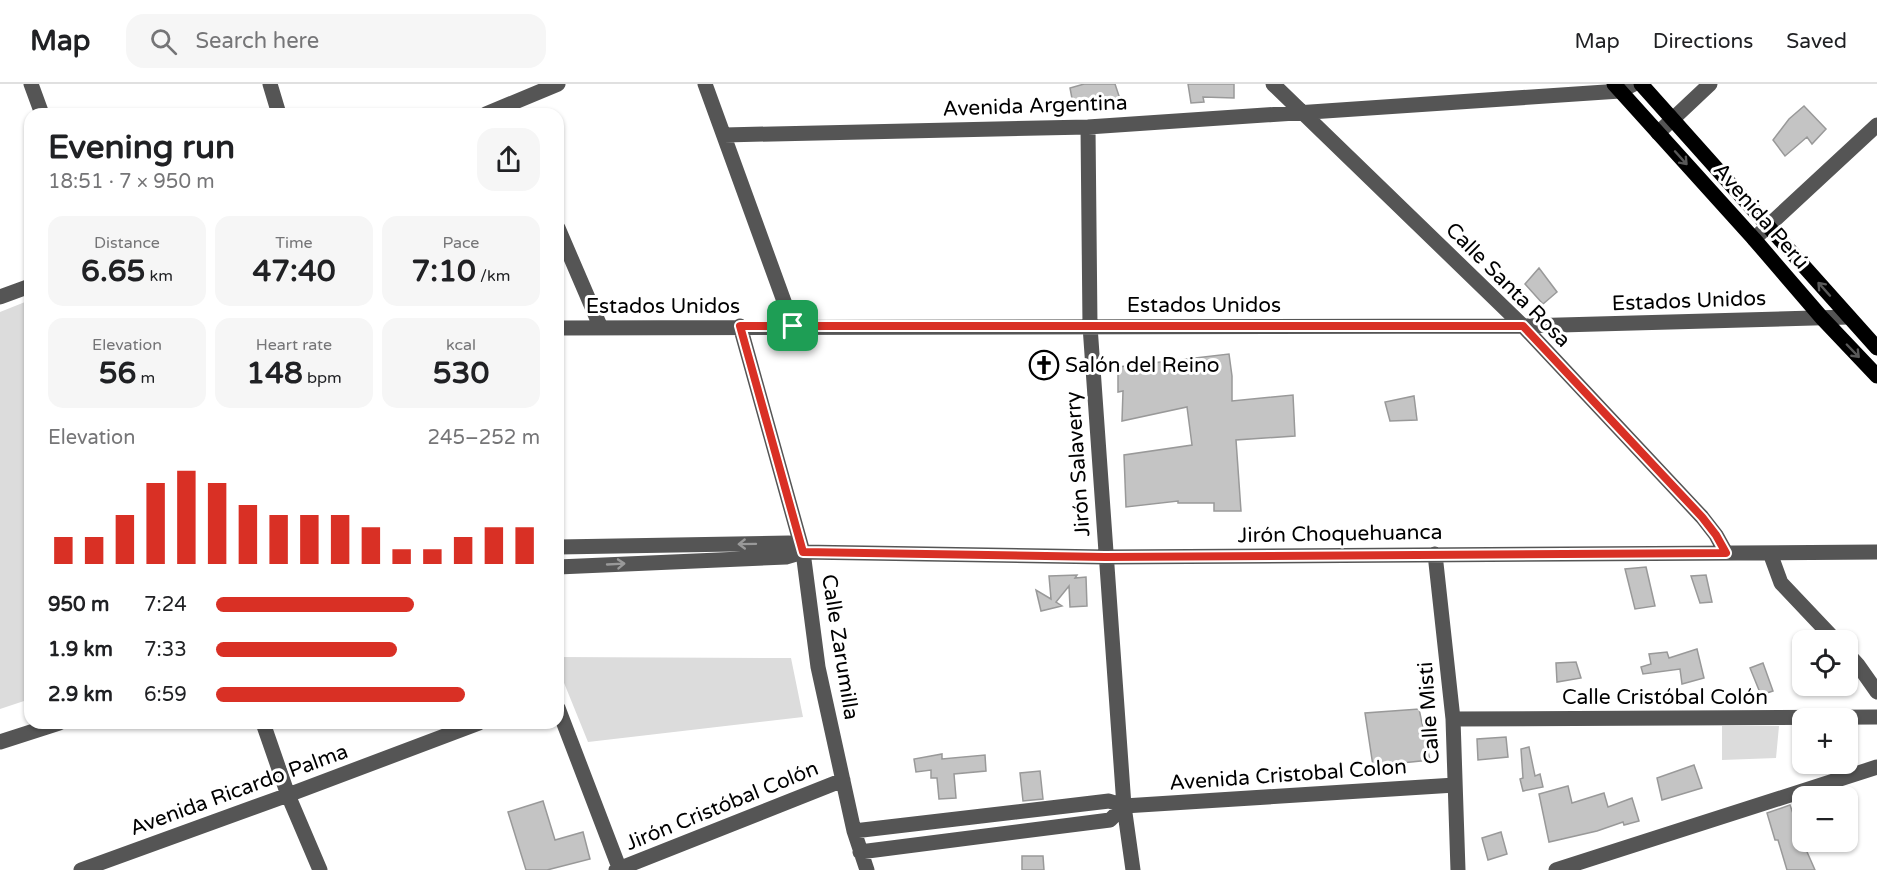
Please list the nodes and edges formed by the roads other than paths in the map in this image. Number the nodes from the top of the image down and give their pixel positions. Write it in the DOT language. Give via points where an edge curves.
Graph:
graph roads {
  1 [pos="31,84"];
  2 [pos="270,84"];
  3 [pos="558,84"];
  4 [pos="705,84"];
  5 [pos="1273,84"];
  6 [pos="1634,84"];
  7 [pos="1641,84"];
  8 [pos="1710,84"];
  9 [pos="1617,87"];
  10 [pos="40,108"];
  11 [pos="277,108"];
  12 [pos="511,108"];
  13 [pos="1300,111"];
  14 [pos="1672,119"];
  15 [pos="1877,125"];
  16 [pos="1088,127"];
  17 [pos="1658,133"];
  18 [pos="723,135"];
  19 [pos="1768,226"];
  20 [pos="1754,239"];
  21 [pos="564,242"];
  22 [pos="24,288"];
  23 [pos="0,297"];
  24 [pos="1849,317"];
  25 [pos="1822,318"];
  26 [pos="740,326"];
  27 [pos="793,326"];
  28 [pos="1090,326"];
  29 [pos="1523,326"];
  30 [pos="564,328"];
  31 [pos="601,328"];
  32 [pos="1877,348"];
  33 [pos="1877,376"];
  34 [pos="564,547"];
  35 [pos="803,552"];
  36 [pos="1877,552"];
  37 [pos="1726,553"];
  38 [pos="1770,553"];
  39 [pos="1435,554"];
  40 [pos="1105,557"];
  41 [pos="564,567"];
  42 [pos="1826,630"];
  43 [pos="1858,665"];
  44 [pos="1877,692"];
  45 [pos="1877,717"];
  46 [pos="1453,719"];
  47 [pos="564,724"];
  48 [pos="40,729"];
  49 [pos="264,729"];
  50 [pos="463,729"];
  51 [pos="0,742"];
  52 [pos="1877,767"];
  53 [pos="843,780"];
  54 [pos="1455,785"];
  55 [pos="288,795"];
  56 [pos="1124,806"];
  57 [pos="854,831"];
  58 [pos="860,852"];
  59 [pos="102,866"];
  60 [pos="81,870"];
  61 [pos="320,870"];
  62 [pos="619,870"];
  63 [pos="867,870"];
  64 [pos="1133,870"];
  65 [pos="1458,870"];
  66 [pos="1556,870"];
  1 -- 10 [label="street"];
  2 -- 11 [label="street"];
  3 -- 12 [label="street"];
  4 -- 18 [label="street"];
  5 -- 13 [label="street, Calle Santa Rosa"];
  6 -- 9 [label="street, Avenida Argentina"];
  7 -- 14 [label="main road, Avenida Perú"];
  8 -- 14 [label="street"];
  9 -- 13 [label="street, Avenida Argentina"];
  9 -- 17 [label="main road, Avenida Perú"];
  13 -- 16 [label="street, Avenida Argentina"];
  13 -- 29 [label="street, Calle Santa Rosa"];
  14 -- 17 [label="street"];
  14 -- 19 [label="main road, Avenida Perú"];
  15 -- 19 [label="street"];
  16 -- 18 [label="street, Avenida Argentina"];
  16 -- 28 [label="street, Jirón Salaverry"];
  17 -- 20 [label="main road, Avenida Perú, one-way"];
  18 -- 27 [label="street"];
  19 -- 20 [label="street"];
  24 -- 19 [label="main road, Avenida Perú, one-way"];
  20 -- 25 [label="main road, Avenida Perú"];
  21 -- 31 [label="street"];
  22 -- 23 [label="street"];
  24 -- 25 [label="street, Estados Unidos"];
  24 -- 32 [label="main road, Avenida Perú"];
  25 -- 29 [label="street, Estados Unidos"];
  25 -- 33 [label="main road, Avenida Perú, one-way"];
  26 -- 27 [label="street, Estados Unidos"];
  26 -- 31 [label="street, Estados Unidos"];
  26 -- 35 [label="street, Calle Zarumilla"];
  27 -- 28 [label="street, Estados Unidos"];
  28 -- 29 [label="street, Estados Unidos"];
  28 -- 40 [label="street, Jirón Salaverry"];
  29 -- 37 [label="street, Calle Santa Rosa" via="1702,517"];
  30 -- 31 [label="street, Estados Unidos"];
  35 -- 34 [label="street, Jirón Choquehuanca, one-way" via="789,543"];
  35 -- 40 [label="street, Jirón Choquehuanca"];
  41 -- 35 [label="street, Jirón Choquehuanca, one-way" via="786,557"];
  35 -- 53 [label="street, Calle Zarumilla" via="818,667"];
  36 -- 38 [label="street, Jirón Choquehuanca"];
  37 -- 38 [label="street, Jirón Choquehuanca"];
  37 -- 39 [label="street, Jirón Choquehuanca"];
  38 -- 42 [label="street" via="1781,583"];
  39 -- 40 [label="street, Jirón Choquehuanca"];
  39 -- 46 [label="street, Calle Misti"];
  40 -- 56 [label="street, Jirón Salaverry"];
  43 -- 44 [label="street"];
  45 -- 46 [label="street, Calle Cristóbal Colón"];
  46 -- 54 [label="street, Calle Misti"];
  47 -- 62 [label="street"];
  48 -- 51 [label="street"];
  49 -- 55 [label="street"];
  50 -- 55 [label="street, Avenida Ricardo Palma"];
  52 -- 66 [label="street"];
  53 -- 57 [label="street, Calle Zarumilla"];
  53 -- 62 [label="street, Jirón Cristóbal Colón"];
  54 -- 56 [label="street, Avenida Cristobal Colon"];
  54 -- 65 [label="street, Calle Misti"];
  55 -- 59 [label="street, Avenida Ricardo Palma"];
  55 -- 61 [label="street"];
  56 -- 57 [label="street, Avenida Cristobal Colon" via="1109,801"];
  56 -- 58 [label="street" via="1110,820"];
  56 -- 64 [label="street, Jirón Salaverry"];
  57 -- 58 [label="street, Calle Zarumilla"];
  58 -- 63 [label="street, Calle Zarumilla"];
  59 -- 60 [label="street, Avenida Ricardo Palma"];
}
